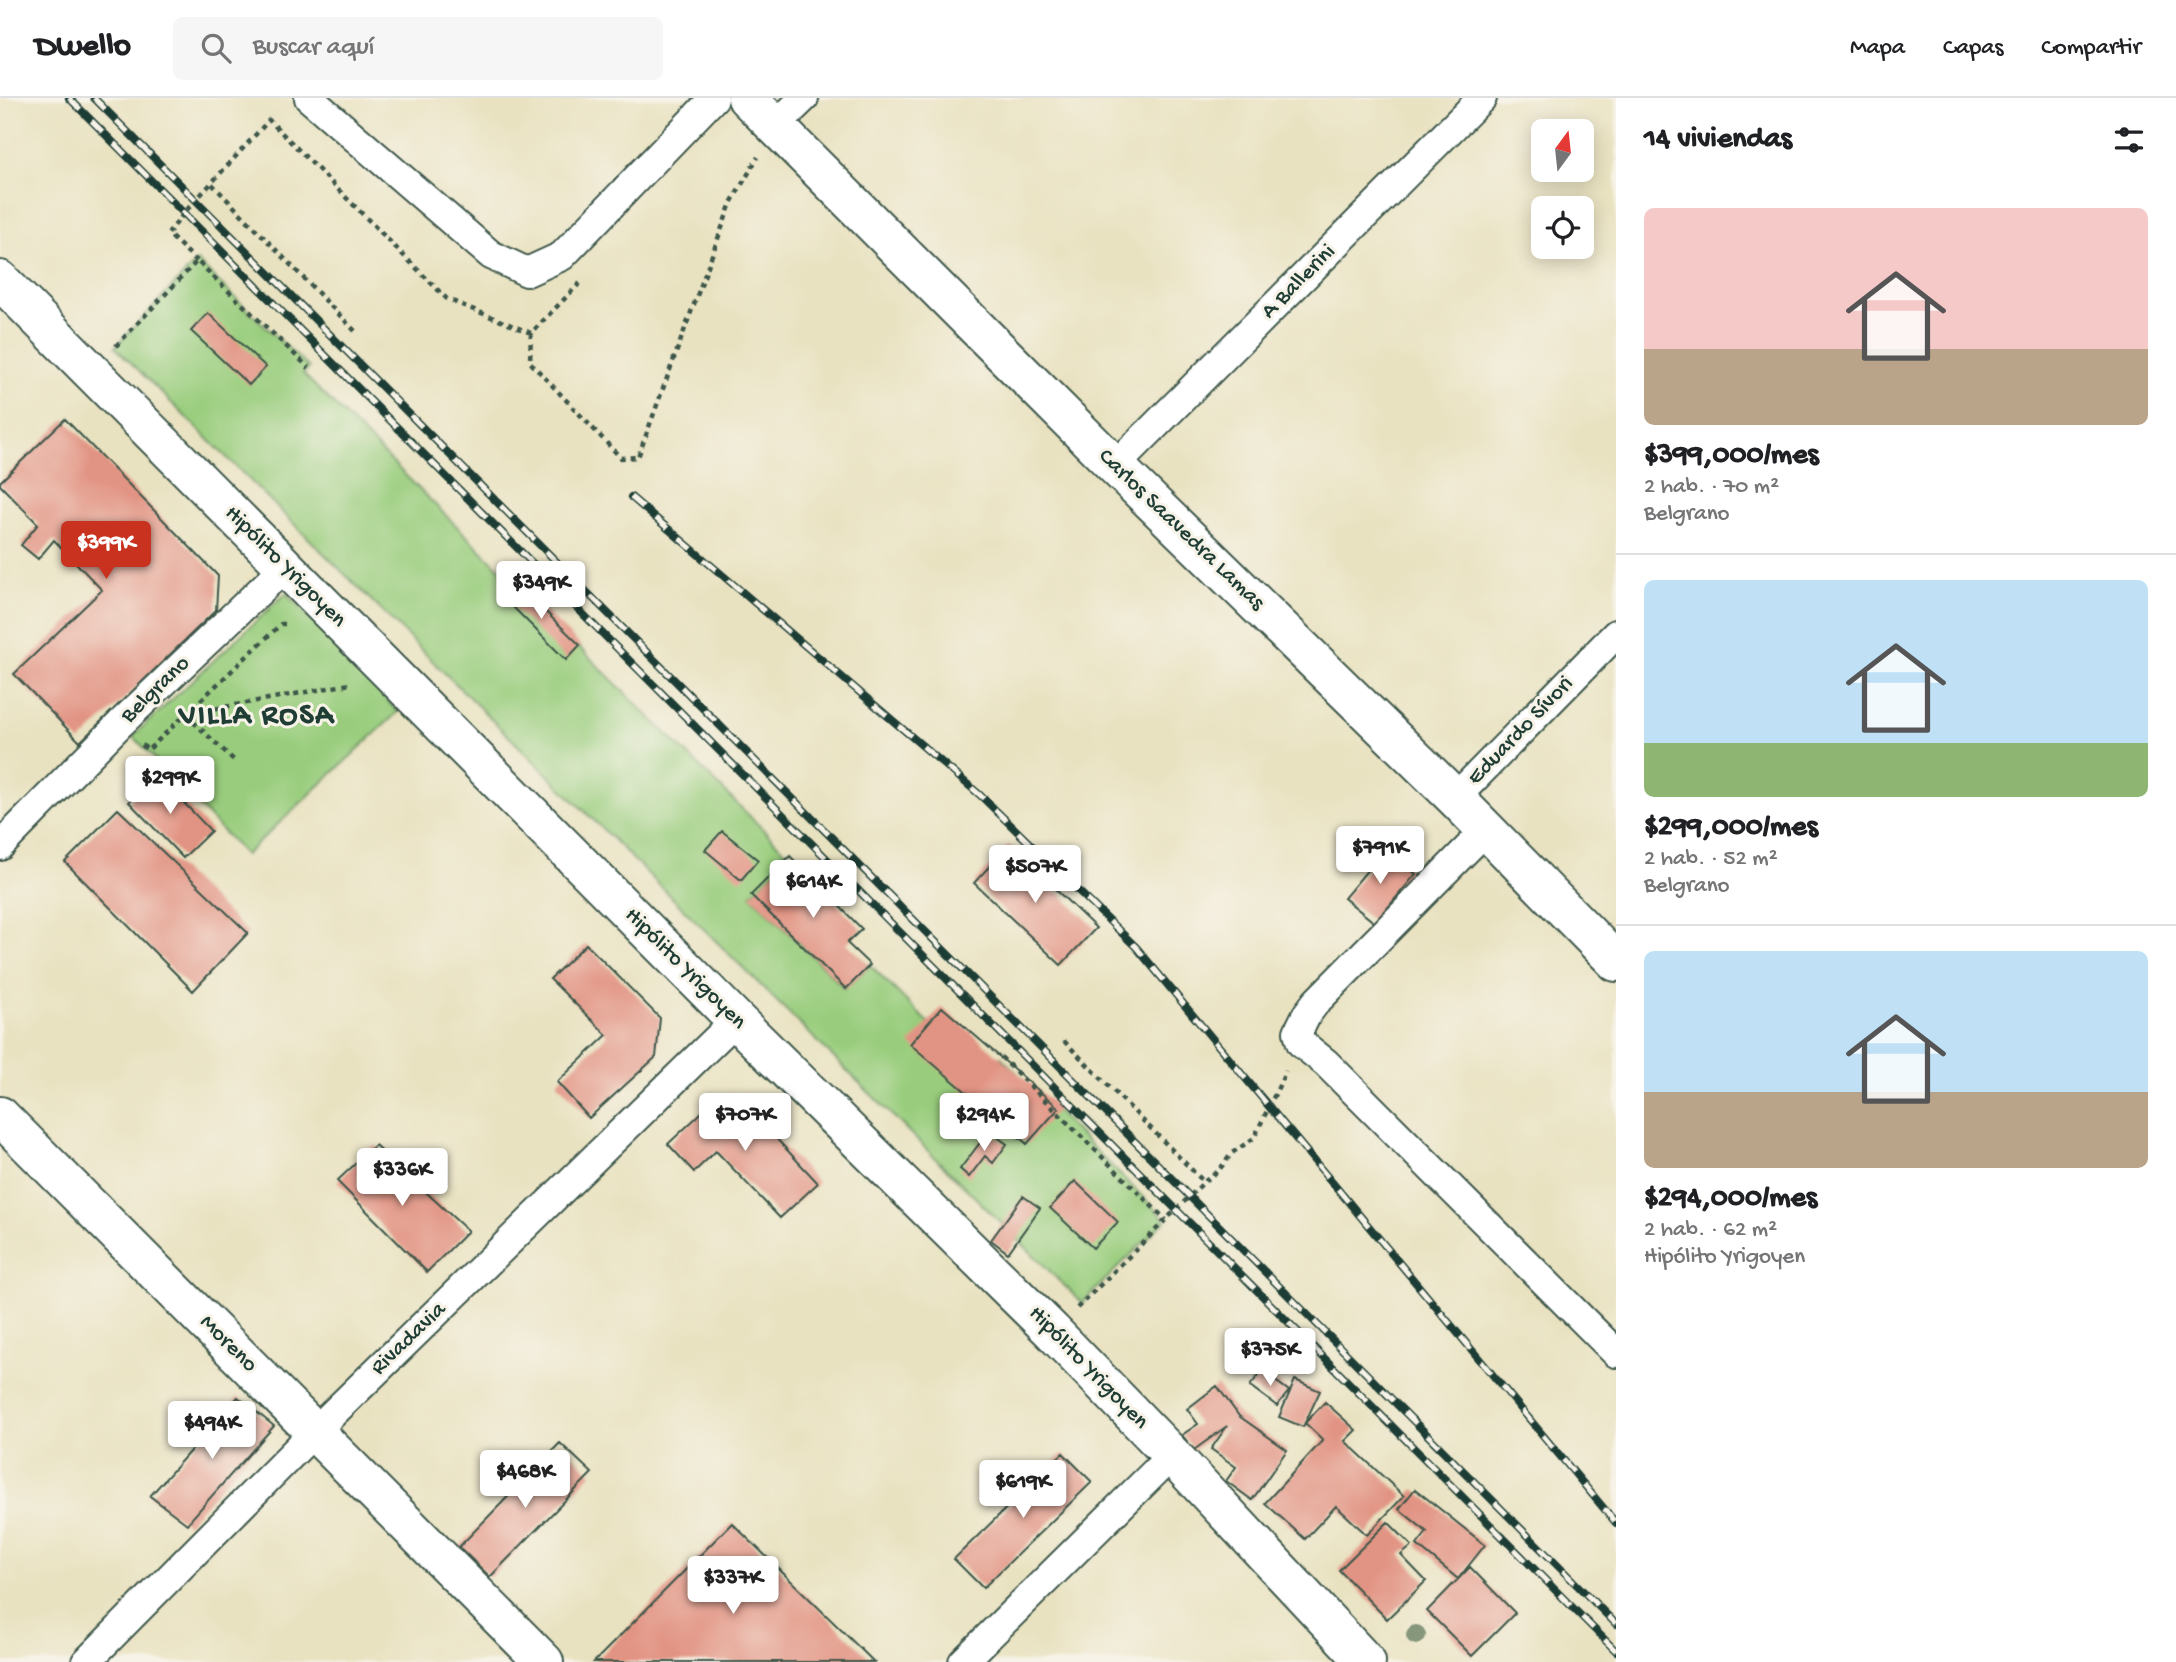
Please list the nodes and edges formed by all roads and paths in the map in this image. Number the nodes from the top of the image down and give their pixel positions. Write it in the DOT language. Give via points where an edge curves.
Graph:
graph roads {
  1 [pos="309,98"];
  2 [pos="714,98"];
  3 [pos="747,98"];
  4 [pos="804,98"];
  5 [pos="1482,98"];
  6 [pos="775,126"];
  7 [pos="212,184"];
  8 [pos="0,280"];
  9 [pos="357,333"];
  10 [pos="531,333"];
  11 [pos="309,368"];
  12 [pos="91,372"];
  13 [pos="1115,466"];
  14 [pos="285,566"];
  15 [pos="294,624"];
  16 [pos="1616,634"];
  17 [pos="343,674"];
  18 [pos="186,715"];
  19 [pos="148,750"];
  20 [pos="236,762"];
  21 [pos="1455,798"];
  22 [pos="1486,830"];
  23 [pos="0,846"];
  24 [pos="1616,962"];
  25 [pos="736,1020"];
  26 [pos="1064,1041"];
  27 [pos="1301,1043"];
  28 [pos="1001,1057"];
  29 [pos="0,1116"];
  30 [pos="1203,1182"];
  31 [pos="1166,1220"];
  32 [pos="1052,1331"];
  33 [pos="1616,1353"];
  34 [pos="315,1431"];
  35 [pos="1172,1455"];
  36 [pos="86,1662"];
  37 [pos="544,1662"];
  38 [pos="963,1662"];
  39 [pos="1366,1662"];
  1 -- 2 [label="street" via="491,255 527,272 562,256"];
  3 -- 6 [label="street, Carlos Saavedra Lamas"];
  4 -- 6 [label="street"];
  5 -- 13 [label="street, A Ballerini"];
  6 -- 10 [label="path" via="731,203 639,457 621,458 530,362"];
  6 -- 13 [label="street, Carlos Saavedra Lamas"];
  7 -- 9 [label="path"];
  8 -- 12 [label="street, Hipólito Yrigoyen"];
  11 -- 12 [label="path" via="197,261"];
  12 -- 14 [label="street, Hipólito Yrigoyen"];
  13 -- 21 [label="street, Carlos Saavedra Lamas"];
  14 -- 23 [label="street, Belgrano"];
  14 -- 25 [label="street, Hipólito Yrigoyen"];
  15 -- 18 [label="path" via="281,624"];
  16 -- 21 [label="street, Eduardo Sívori"];
  17 -- 18 [label="path" via="353,684"];
  18 -- 19 [label="path"];
  18 -- 20 [label="path"];
  21 -- 22 [label="street, Carlos Saavedra Lamas"];
  22 -- 24 [label="street, Carlos Saavedra Lamas"];
  22 -- 27 [label="street" via="1316,1002 1298,1032"];
  25 -- 32 [label="street, Hipólito Yrigoyen"];
  25 -- 34 [label="street, Rivadavia"];
  26 -- 30 [label="path"];
  27 -- 30 [label="path" via="1254,1138"];
  27 -- 33 [label="street"];
  28 -- 31 [label="path"];
  29 -- 34 [label="street, Moreno"];
  30 -- 31 [label="path"];
  31 -- 32 [label="path"];
  32 -- 35 [label="street, Hipólito Yrigoyen"];
  34 -- 36 [label="street, Rivadavia"];
  34 -- 37 [label="street, Moreno"];
  35 -- 38 [label="street"];
  35 -- 39 [label="street, Hipólito Yrigoyen"];
}
